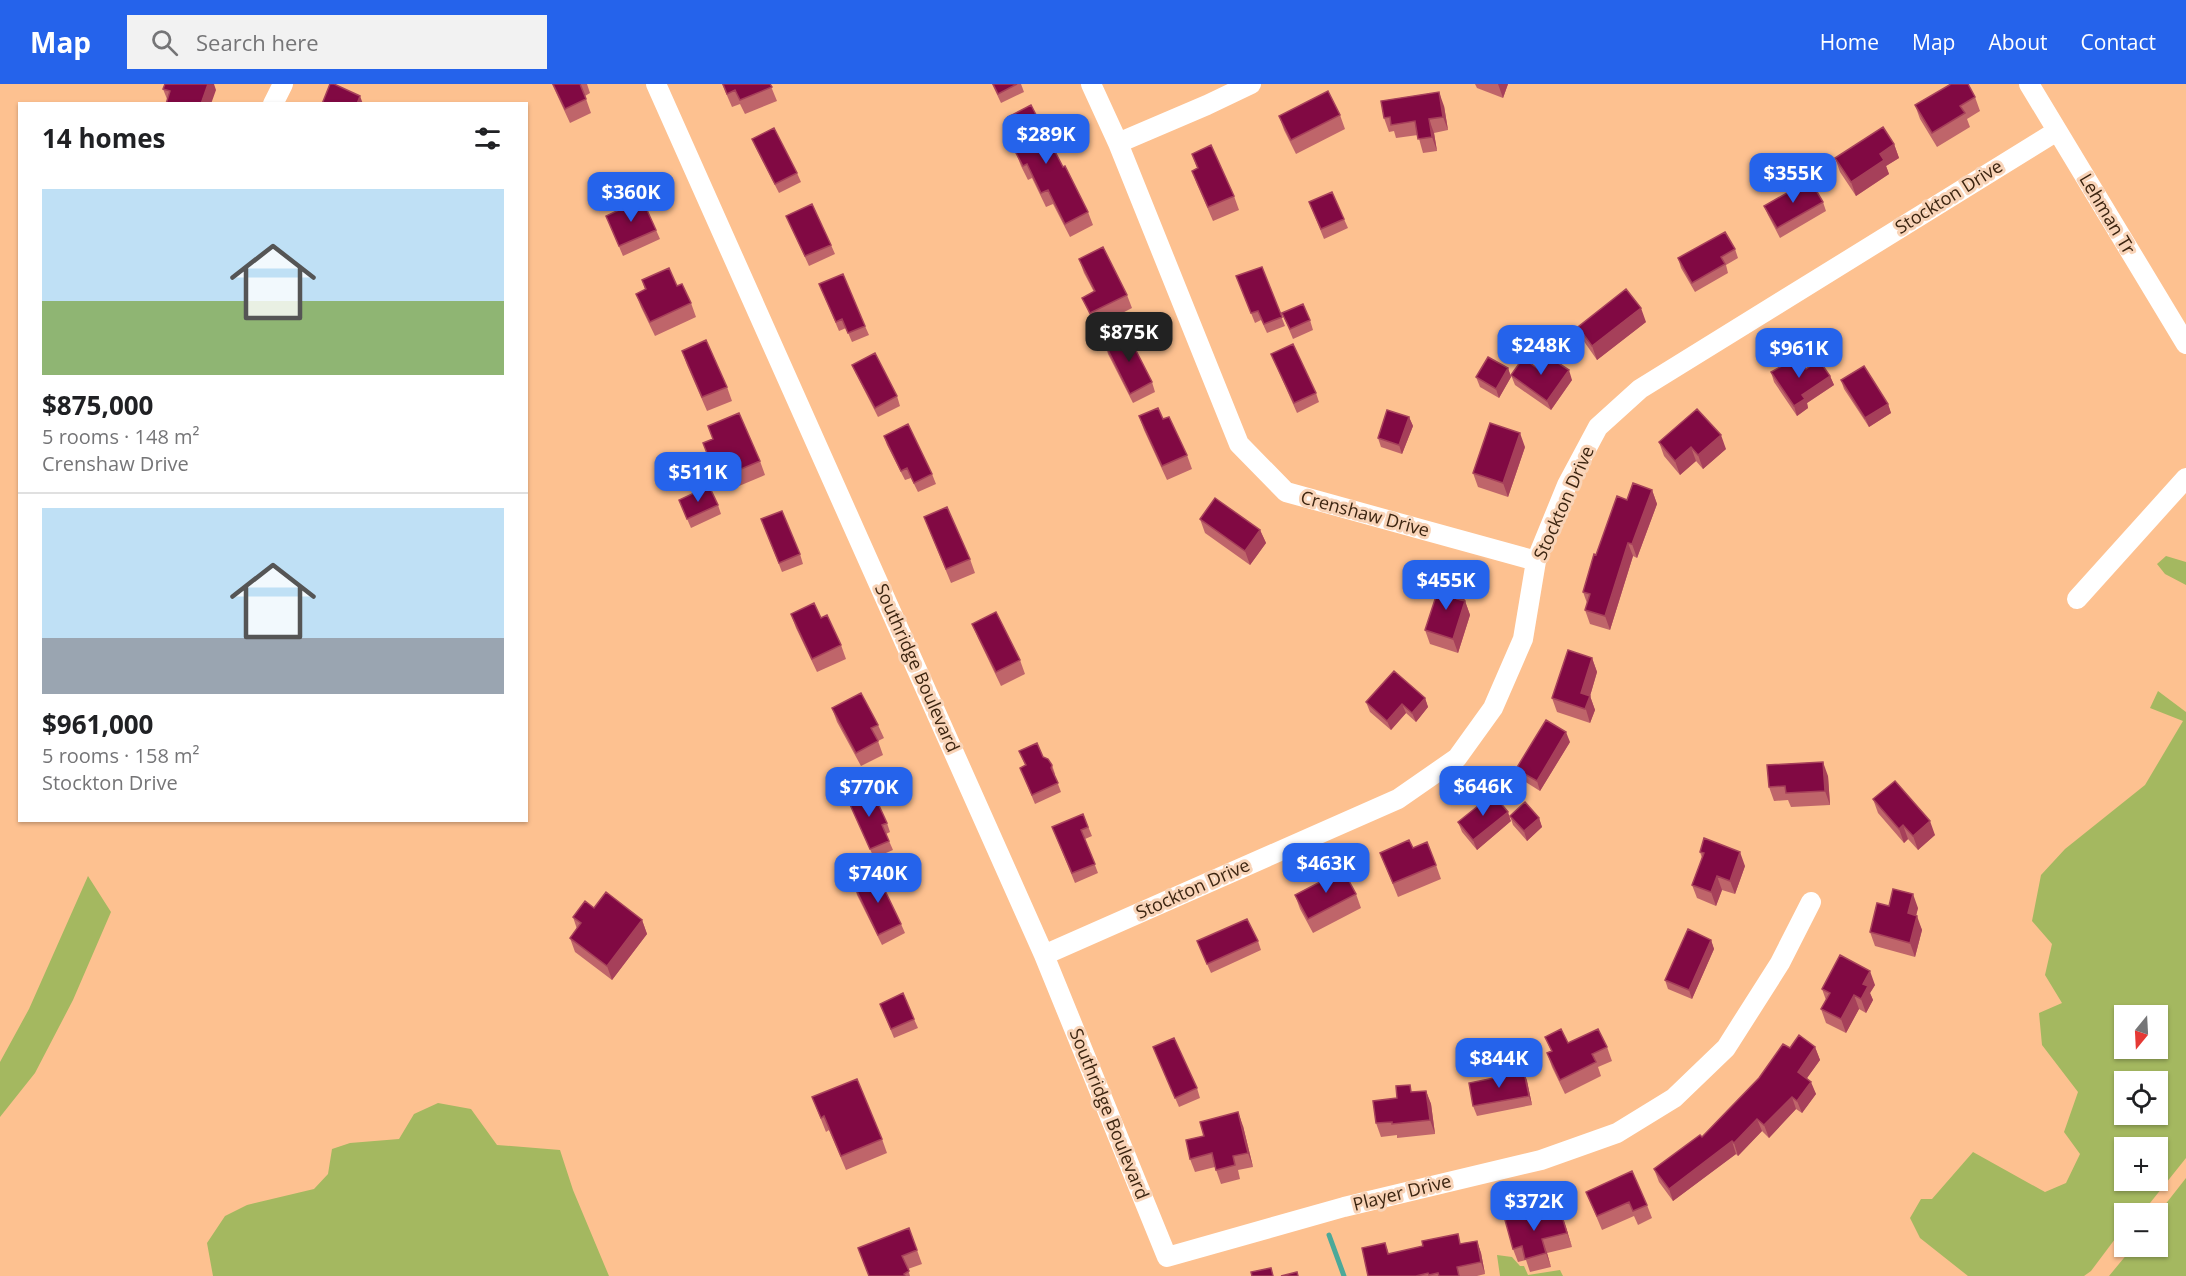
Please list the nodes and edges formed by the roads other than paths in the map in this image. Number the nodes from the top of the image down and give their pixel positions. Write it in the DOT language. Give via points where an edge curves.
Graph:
graph roads {
  1 [pos="283,84"];
  2 [pos="657,84"];
  3 [pos="1091,84"];
  4 [pos="1251,84"];
  5 [pos="2029,84"];
  6 [pos="274,102"];
  7 [pos="2057,131"];
  8 [pos="1118,143"];
  9 [pos="2186,344"];
  10 [pos="2186,478"];
  11 [pos="1536,561"];
  12 [pos="2077,599"];
  13 [pos="1811,902"];
  14 [pos="1044,955"];
  15 [pos="1167,1257"];
  1 -- 6 [label="street"];
  2 -- 14 [label="street, Southridge Boulevard"];
  3 -- 8 [label="street, Crenshaw Drive"];
  4 -- 8 [label="street"];
  5 -- 7 [label="street, Lehman Tr"];
  7 -- 9 [label="street, Lehman Tr"];
  7 -- 11 [label="street, Stockton Drive" via="1640,389 1598,428 1567,485"];
  8 -- 11 [label="street, Crenshaw Drive" via="1239,444 1286,492"];
  10 -- 12 [label="street"];
  11 -- 14 [label="street, Stockton Drive" via="1523,639 1493,708 1457,758 1398,799"];
  13 -- 15 [label="street, Player Drive" via="1780,963 1726,1048 1674,1098 1617,1133 1541,1160 1344,1207"];
  14 -- 15 [label="street, Southridge Boulevard"];
}
